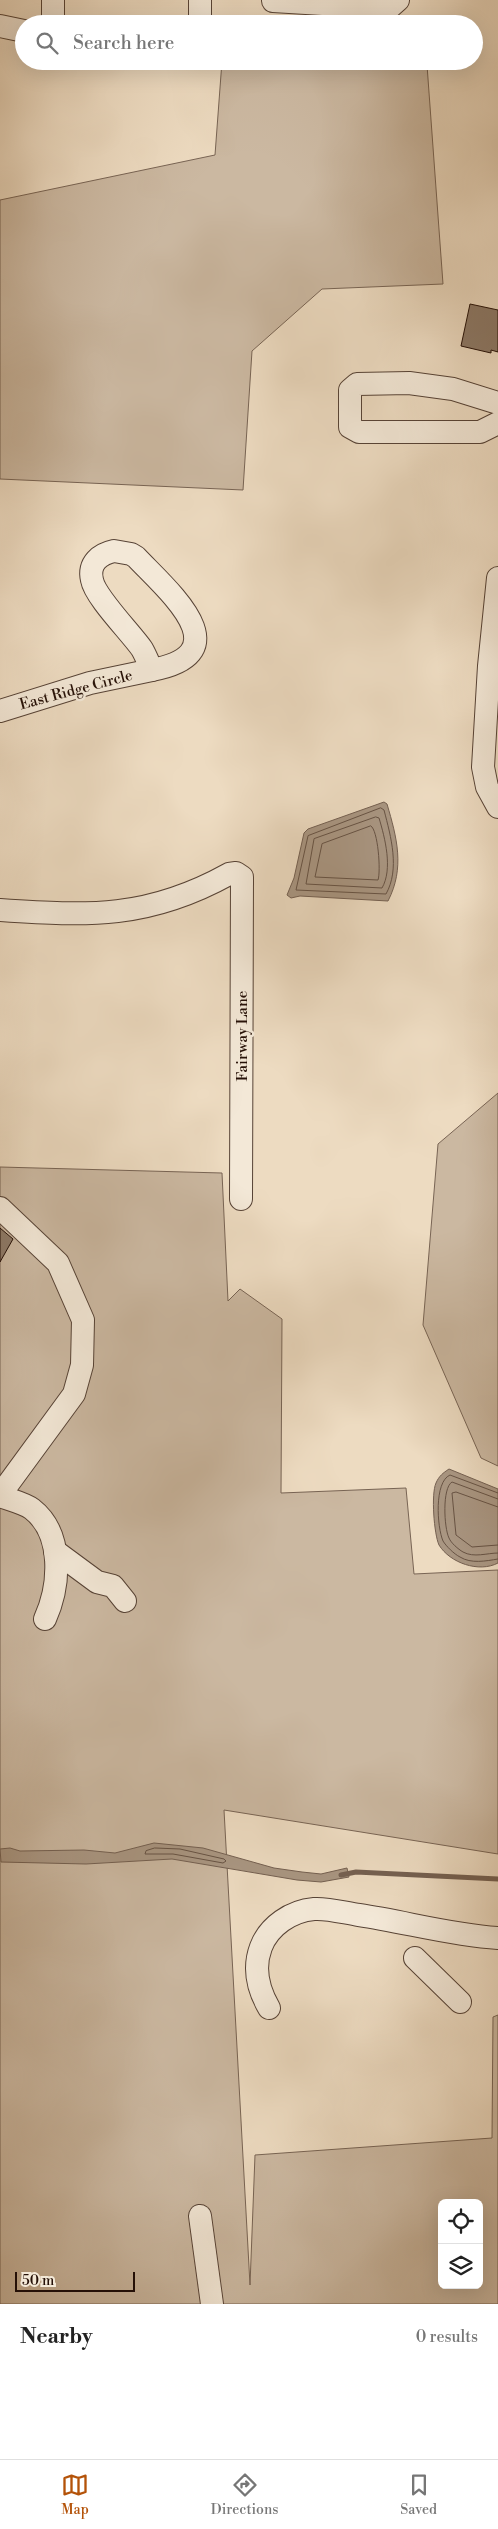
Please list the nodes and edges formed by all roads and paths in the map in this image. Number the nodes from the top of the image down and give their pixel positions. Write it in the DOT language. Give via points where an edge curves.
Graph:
graph roads {
  1 [pos="53,0"];
  2 [pos="200,0"];
  3 [pos="273,0"];
  4 [pos="398,0"];
  5 [pos="53,15"];
  6 [pos="200,15"];
  7 [pos="0,26"];
  8 [pos="15,29"];
  9 [pos="498,403"];
  10 [pos="498,424"];
  11 [pos="498,580"];
  12 [pos="152,670"];
  13 [pos="0,711"];
  14 [pos="498,807"];
  15 [pos="0,910"];
  16 [pos="241,1199"];
  17 [pos="0,1208"];
  18 [pos="0,1495"];
  19 [pos="0,1504"];
  20 [pos="0,1518"];
  21 [pos="56,1551"];
  22 [pos="125,1600"];
  23 [pos="45,1619"];
  24 [pos="498,1938"];
  25 [pos="415,1958"];
  26 [pos="460,2002"];
  27 [pos="269,2008"];
  28 [pos="200,2216"];
  29 [pos="212,2304"];
  1 -- 5 [label="street"];
  2 -- 6 [label="street"];
  3 -- 4 [label="street" via="389,8"];
  7 -- 8 [label="street"];
  9 -- 10 [label="street" via="453,389 409,383 357,384 350,390 350,427 359,432 480,432"];
  11 -- 14 [label="street" via="483,767 487,787"];
  12 -- 12 [label="street, East Ridge Circle" via="173,666 188,655 194,638 189,614 132,554 114,550 102,554 92,570 93,584 143,650"];
  12 -- 13 [label="street, East Ridge Circle" via="90,683"];
  15 -- 16 [label="street, Fairway Lane" via="122,912 191,893 229,874 238,874 242,878"];
  17 -- 18 [label="street" via="58,1263 83,1320 82,1366 74,1394"];
  18 -- 21 [label="street" via="30,1508 43,1519"];
  19 -- 20 [label="street"];
  21 -- 22 [label="street" via="97,1582 114,1586"];
  21 -- 23 [label="street" via="54,1594"];
  24 -- 27 [label="street" via="338,1912 314,1909 300,1912 280,1921 265,1936 256,1958 260,1993"];
  25 -- 26 [label="street"];
  28 -- 29 [label="street"];
}
